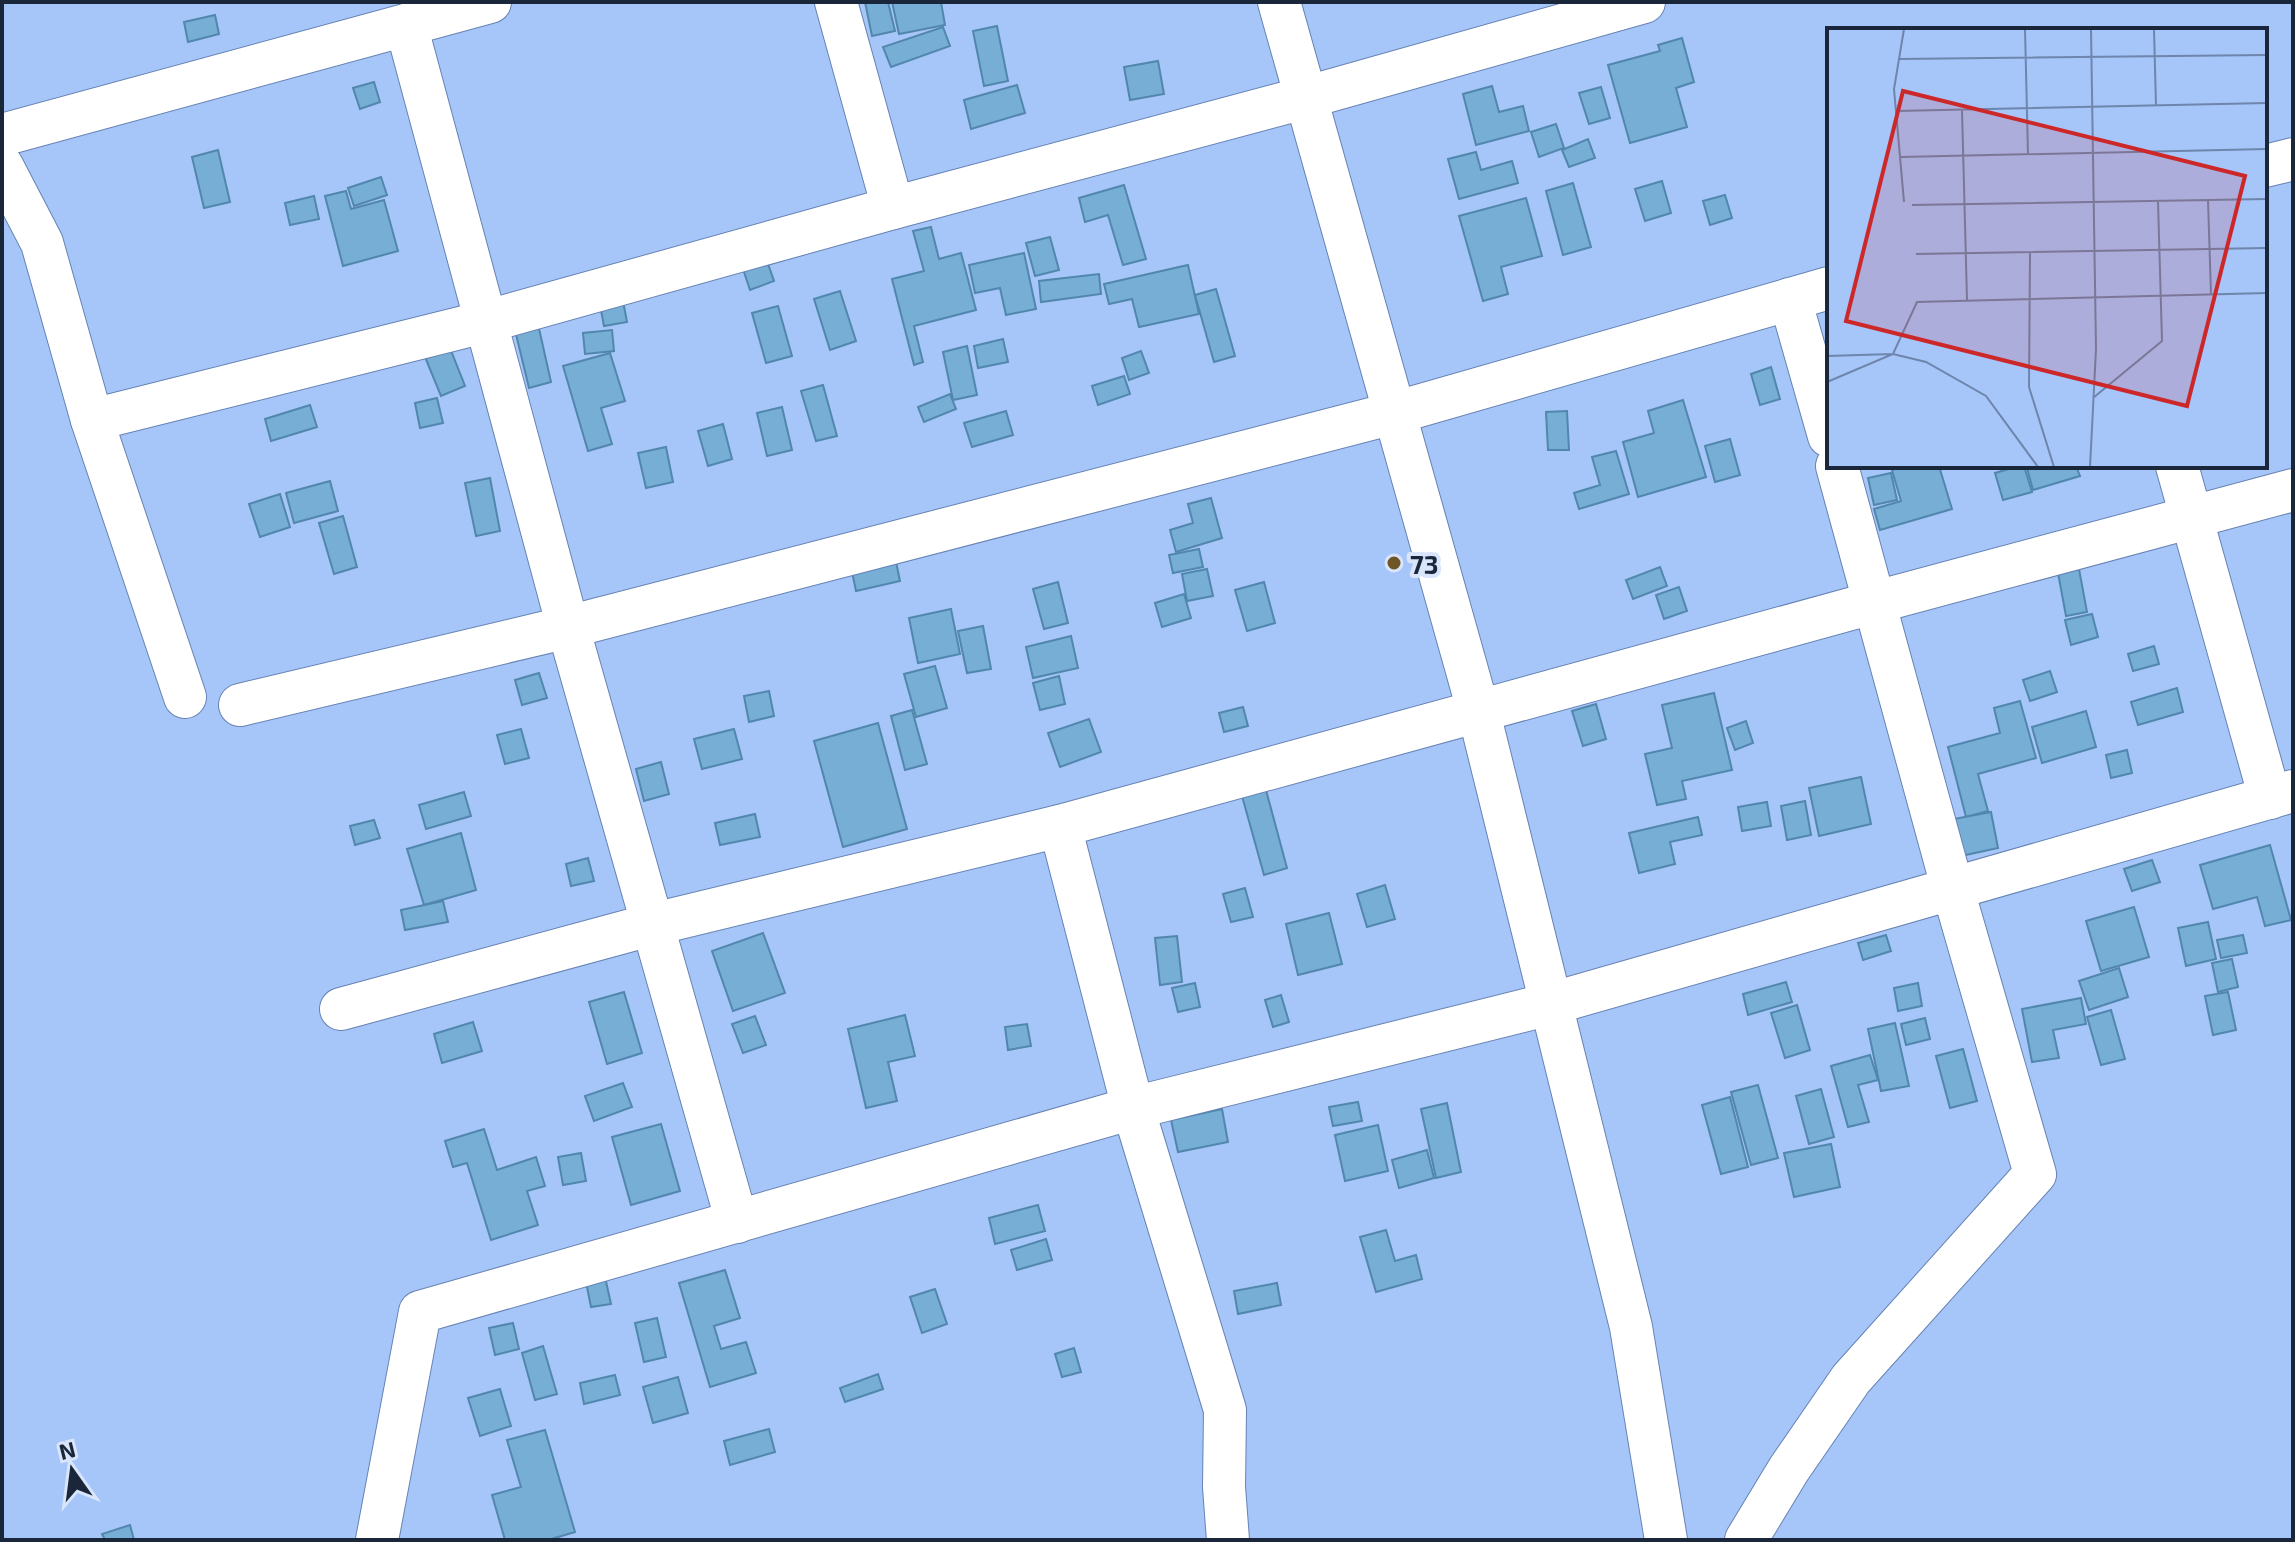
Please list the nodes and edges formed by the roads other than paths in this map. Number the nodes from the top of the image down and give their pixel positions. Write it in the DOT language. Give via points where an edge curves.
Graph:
graph roads {
  1 [pos="490,2"];
  2 [pos="836,2"];
  3 [pos="1279,2"];
  4 [pos="1644,2"];
  5 [pos="406,25"];
  6 [pos="1304,98"];
  7 [pos="2,135"];
  8 [pos="2293,159"];
  9 [pos="2,166"];
  10 [pos="2267,166"];
  11 [pos="893,208"];
  12 [pos="1810,294"];
  13 [pos="488,321"];
  14 [pos="1394,413"];
  15 [pos="92,420"];
  16 [pos="1827,421"];
  17 [pos="1838,468"];
  18 [pos="2178,468"];
  19 [pos="2293,490"];
  20 [pos="2191,518"];
  21 [pos="1876,602"];
  22 [pos="568,627"];
  23 [pos="185,697"];
  24 [pos="240,705"];
  25 [pos="1479,713"];
  26 [pos="2281,794"];
  27 [pos="1060,826"];
  28 [pos="1953,890"];
  29 [pos="650,925"];
  30 [pos="1550,1004"];
  31 [pos="341,1009"];
  32 [pos="1133,1108"];
  33 [pos="737,1222"];
  34 [pos="377,1540"];
  35 [pos="1228,1540"];
  36 [pos="1666,1540"];
  37 [pos="1746,1540"];
  1 -- 5 [label="street"];
  2 -- 11 [label="street"];
  3 -- 6 [label="street"];
  4 -- 6 [label="street"];
  5 -- 7 [label="street"];
  5 -- 13 [label="street"];
  6 -- 11 [label="street"];
  6 -- 14 [label="street"];
  8 -- 10 [label="street"];
  9 -- 15 [label="street" via="42,243"];
  11 -- 13 [label="street"];
  12 -- 14 [label="street"];
  12 -- 16 [label="street"];
  13 -- 15 [label="street"];
  13 -- 22 [label="street"];
  14 -- 22 [label="street"];
  14 -- 25 [label="street"];
  15 -- 23 [label="street"];
  17 -- 21 [label="street"];
  18 -- 20 [label="street"];
  19 -- 20 [label="street"];
  20 -- 21 [label="street"];
  20 -- 26 [label="street"];
  21 -- 25 [label="street"];
  21 -- 28 [label="street"];
  22 -- 24 [label="street"];
  22 -- 29 [label="street"];
  25 -- 27 [label="street"];
  25 -- 30 [label="street"];
  26 -- 28 [label="street"];
  27 -- 29 [label="street"];
  27 -- 32 [label="street"];
  28 -- 30 [label="street"];
  28 -- 37 [label="street" via="2035,1174 1851,1379"];
  29 -- 31 [label="street"];
  29 -- 33 [label="street"];
  30 -- 32 [label="street"];
  30 -- 36 [label="street" via="1631,1327"];
  32 -- 33 [label="street"];
  32 -- 35 [label="street" via="1225,1410"];
  33 -- 34 [label="street" via="420,1312"];
}
